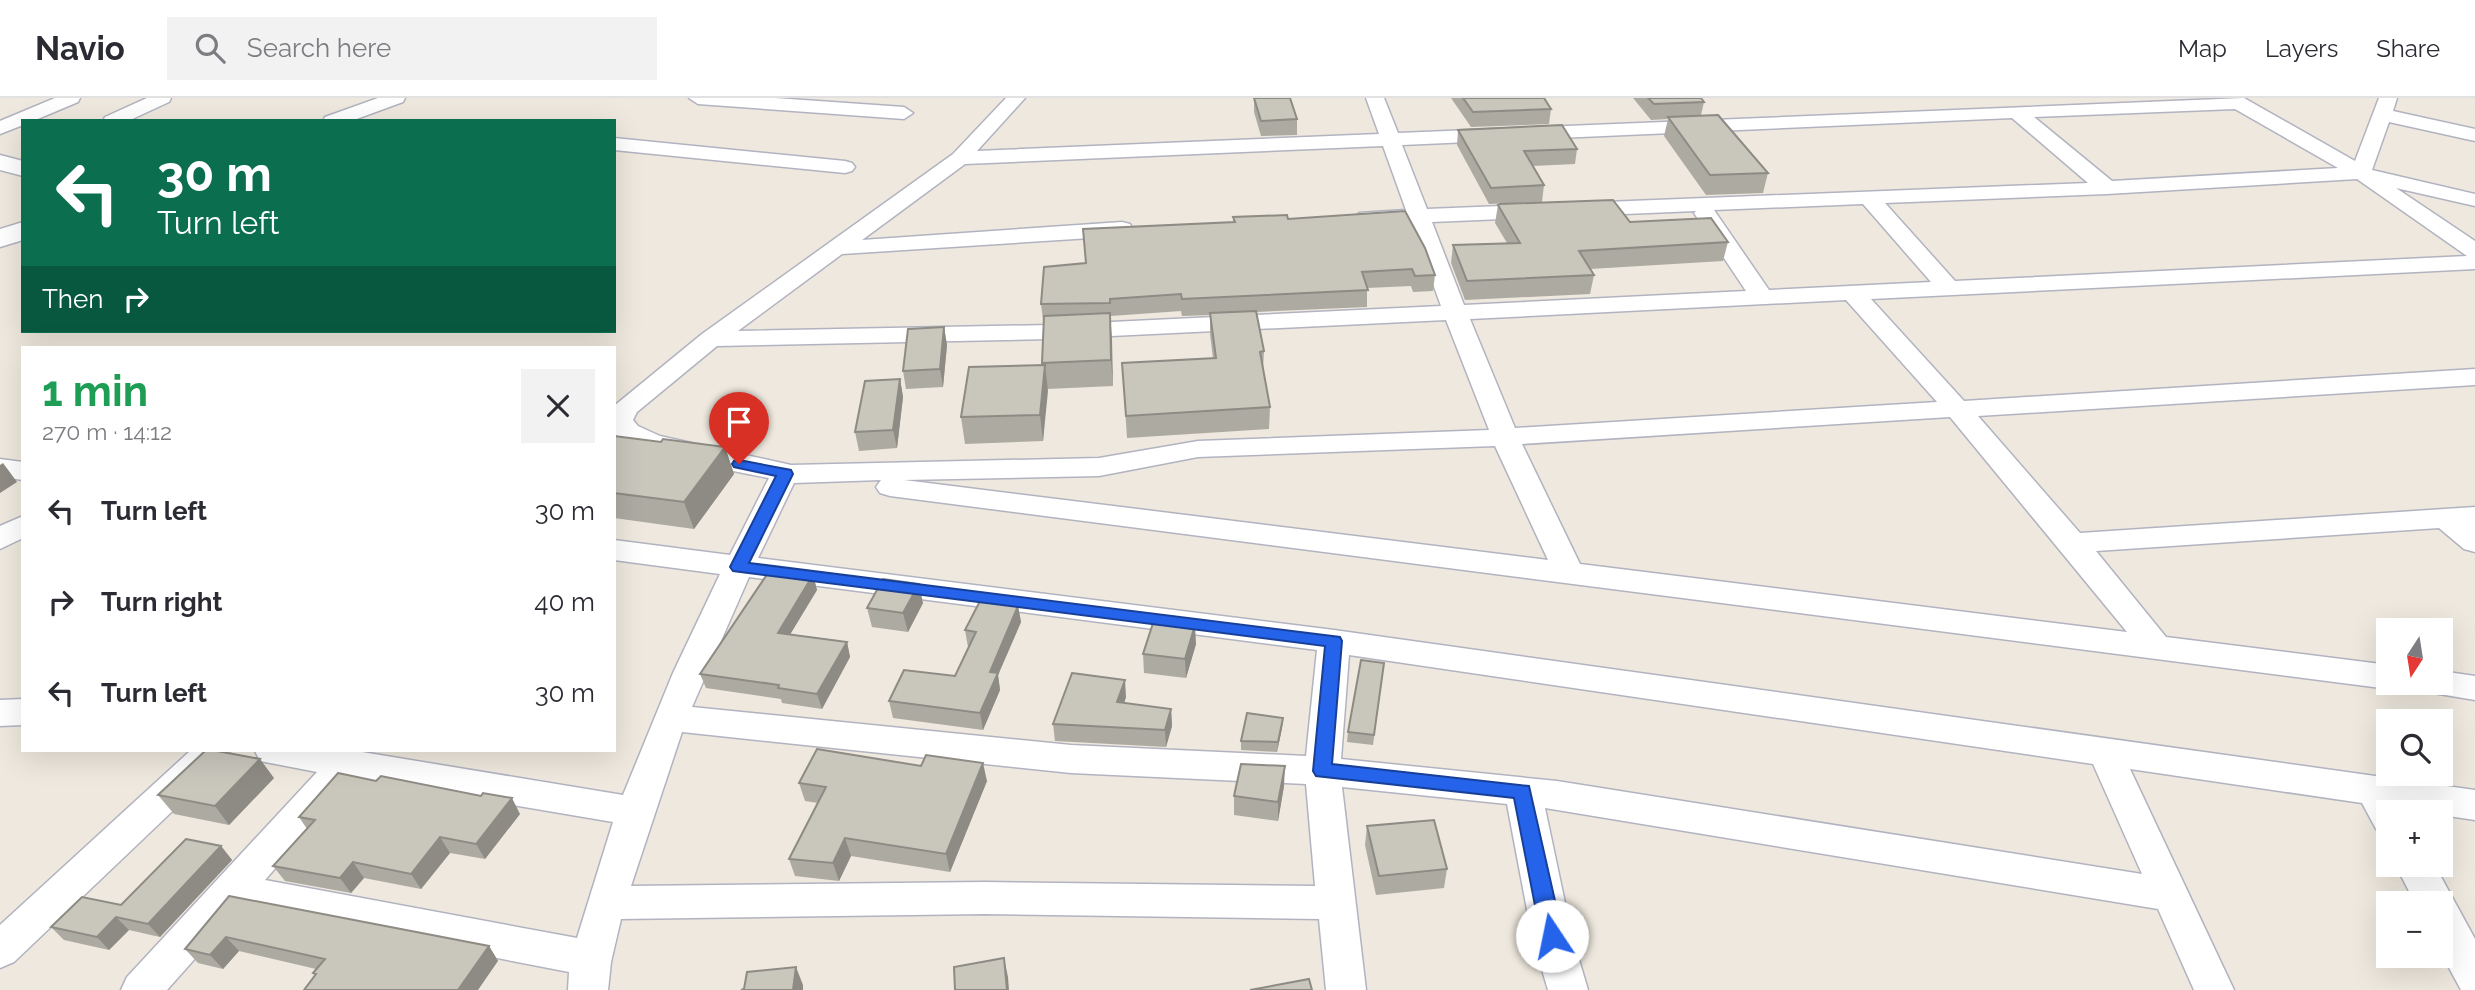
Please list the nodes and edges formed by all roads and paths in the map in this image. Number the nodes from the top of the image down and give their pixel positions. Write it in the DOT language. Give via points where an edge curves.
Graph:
graph roads {
  1 [pos="71,98"];
  2 [pos="162,98"];
  3 [pos="396,98"];
  4 [pos="698,98"];
  5 [pos="1016,98"];
  6 [pos="1375,98"];
  7 [pos="2234,100"];
  8 [pos="1704,106"];
  9 [pos="2385,106"];
  10 [pos="2016,112"];
  11 [pos="904,113"];
  12 [pos="21,119"];
  13 [pos="21,119"];
  14 [pos="116,119"];
  15 [pos="337,119"];
  16 [pos="1717,123"];
  17 [pos="0,128"];
  18 [pos="2475,135"];
  19 [pos="1391,138"];
  20 [pos="1734,142"];
  21 [pos="616,144"];
  22 [pos="960,158"];
  23 [pos="845,167"];
  24 [pos="2361,173"];
  25 [pos="1767,181"];
  26 [pos="2107,188"];
  27 [pos="1867,196"];
  28 [pos="1783,200"];
  29 [pos="2475,200"];
  30 [pos="1698,204"];
  31 [pos="1418,216"];
  32 [pos="1349,219"];
  33 [pos="1141,228"];
  34 [pos="21,231"];
  35 [pos="0,239"];
  36 [pos="836,248"];
  37 [pos="2475,251"];
  38 [pos="2475,262"];
  39 [pos="1951,290"];
  40 [pos="1851,292"];
  41 [pos="1762,297"];
  42 [pos="1455,312"];
  43 [pos="711,339"];
  44 [pos="2475,376"];
  45 [pos="1960,409"];
  46 [pos="1505,437"];
  47 [pos="0,468"];
  48 [pos="21,471"];
  49 [pos="785,474"];
  50 [pos="2475,516"];
  51 [pos="2446,518"];
  52 [pos="21,526"];
  53 [pos="0,539"];
  54 [pos="2475,542"];
  55 [pos="2075,543"];
  56 [pos="616,550"];
  57 [pos="738,567"];
  58 [pos="1569,573"];
  59 [pos="1334,641"];
  60 [pos="2157,648"];
  61 [pos="2376,675"];
  62 [pos="2454,685"];
  63 [pos="2475,688"];
  64 [pos="21,712"];
  65 [pos="0,713"];
  66 [pos="671,718"];
  67 [pos="2104,750"];
  68 [pos="212,752"];
  69 [pos="279,752"];
  70 [pos="348,762"];
  71 [pos="1322,771"];
  72 [pos="1523,791"];
  73 [pos="2376,804"];
  74 [pos="2453,805"];
  75 [pos="2475,805"];
  76 [pos="634,810"];
  77 [pos="232,890"];
  78 [pos="2169,895"];
  79 [pos="607,903"];
  80 [pos="1335,903"];
  81 [pos="2453,937"];
  82 [pos="0,950"];
  83 [pos="589,974"];
  84 [pos="2475,976"];
  85 [pos="141,990"];
  86 [pos="1346,990"];
  87 [pos="1568,990"];
  88 [pos="2214,990"];
  1 -- 13 [label="street"];
  2 -- 14 [label="street"];
  3 -- 15 [label="street"];
  4 -- 11 [label="street"];
  5 -- 22 [label="street"];
  6 -- 19 [label="street"];
  7 -- 10 [label="street"];
  7 -- 24 [label="street"];
  8 -- 16 [label="street"];
  9 -- 18 [label="street"];
  9 -- 24 [label="street"];
  10 -- 16 [label="street"];
  10 -- 26 [label="street"];
  12 -- 17 [label="street"];
  16 -- 19 [label="street"];
  16 -- 20 [label="street"];
  19 -- 22 [label="street"];
  19 -- 31 [label="street"];
  21 -- 23 [label="street"];
  22 -- 36 [label="street"];
  24 -- 26 [label="street"];
  24 -- 29 [label="street"];
  24 -- 37 [label="street"];
  25 -- 28 [label="street"];
  26 -- 27 [label="street"];
  27 -- 28 [label="street"];
  27 -- 39 [label="street"];
  28 -- 30 [label="street"];
  30 -- 31 [label="street"];
  30 -- 41 [label="street"];
  31 -- 32 [label="street"];
  31 -- 42 [label="street"];
  33 -- 36 [label="street"];
  34 -- 35 [label="street"];
  36 -- 43 [label="street"];
  38 -- 39 [label="street"];
  39 -- 40 [label="street"];
  40 -- 41 [label="street"];
  40 -- 45 [label="street"];
  41 -- 42 [label="street"];
  42 -- 43 [label="street" via="1049,332"];
  42 -- 46 [label="street"];
  43 -- 49 [label="street" via="626,408 620,420 628,432 651,442"];
  44 -- 45 [label="street"];
  45 -- 46 [label="street"];
  45 -- 55 [label="street"];
  46 -- 49 [label="street" via="1198,449 1099,467"];
  46 -- 58 [label="street"];
  47 -- 48 [label="street"];
  49 -- 57 [label="street"];
  49 -- 58 [label="street"];
  50 -- 51 [label="street"];
  51 -- 54 [label="street"];
  51 -- 55 [label="street"];
  52 -- 53 [label="street"];
  55 -- 60 [label="street"];
  56 -- 57 [label="street"];
  57 -- 59 [label="street"];
  57 -- 66 [label="street"];
  58 -- 60 [label="street"];
  59 -- 67 [label="street"];
  59 -- 71 [label="street"];
  60 -- 61 [label="street"];
  62 -- 63 [label="street"];
  64 -- 65 [label="street"];
  66 -- 71 [label="street" via="1071,759"];
  66 -- 76 [label="street"];
  67 -- 73 [label="street"];
  67 -- 78 [label="street"];
  68 -- 82 [label="street"];
  69 -- 70 [label="street"];
  70 -- 76 [label="street"];
  70 -- 77 [label="street"];
  71 -- 72 [label="street"];
  71 -- 80 [label="street"];
  72 -- 78 [label="street"];
  72 -- 87 [label="street" via="1552,936"];
  74 -- 75 [label="street"];
  76 -- 79 [label="street"];
  77 -- 83 [label="street"];
  77 -- 85 [label="street"];
  78 -- 88 [label="street"];
  79 -- 80 [label="street" via="985,898"];
  79 -- 83 [label="street"];
  80 -- 86 [label="street"];
  81 -- 84 [label="street"];
}
